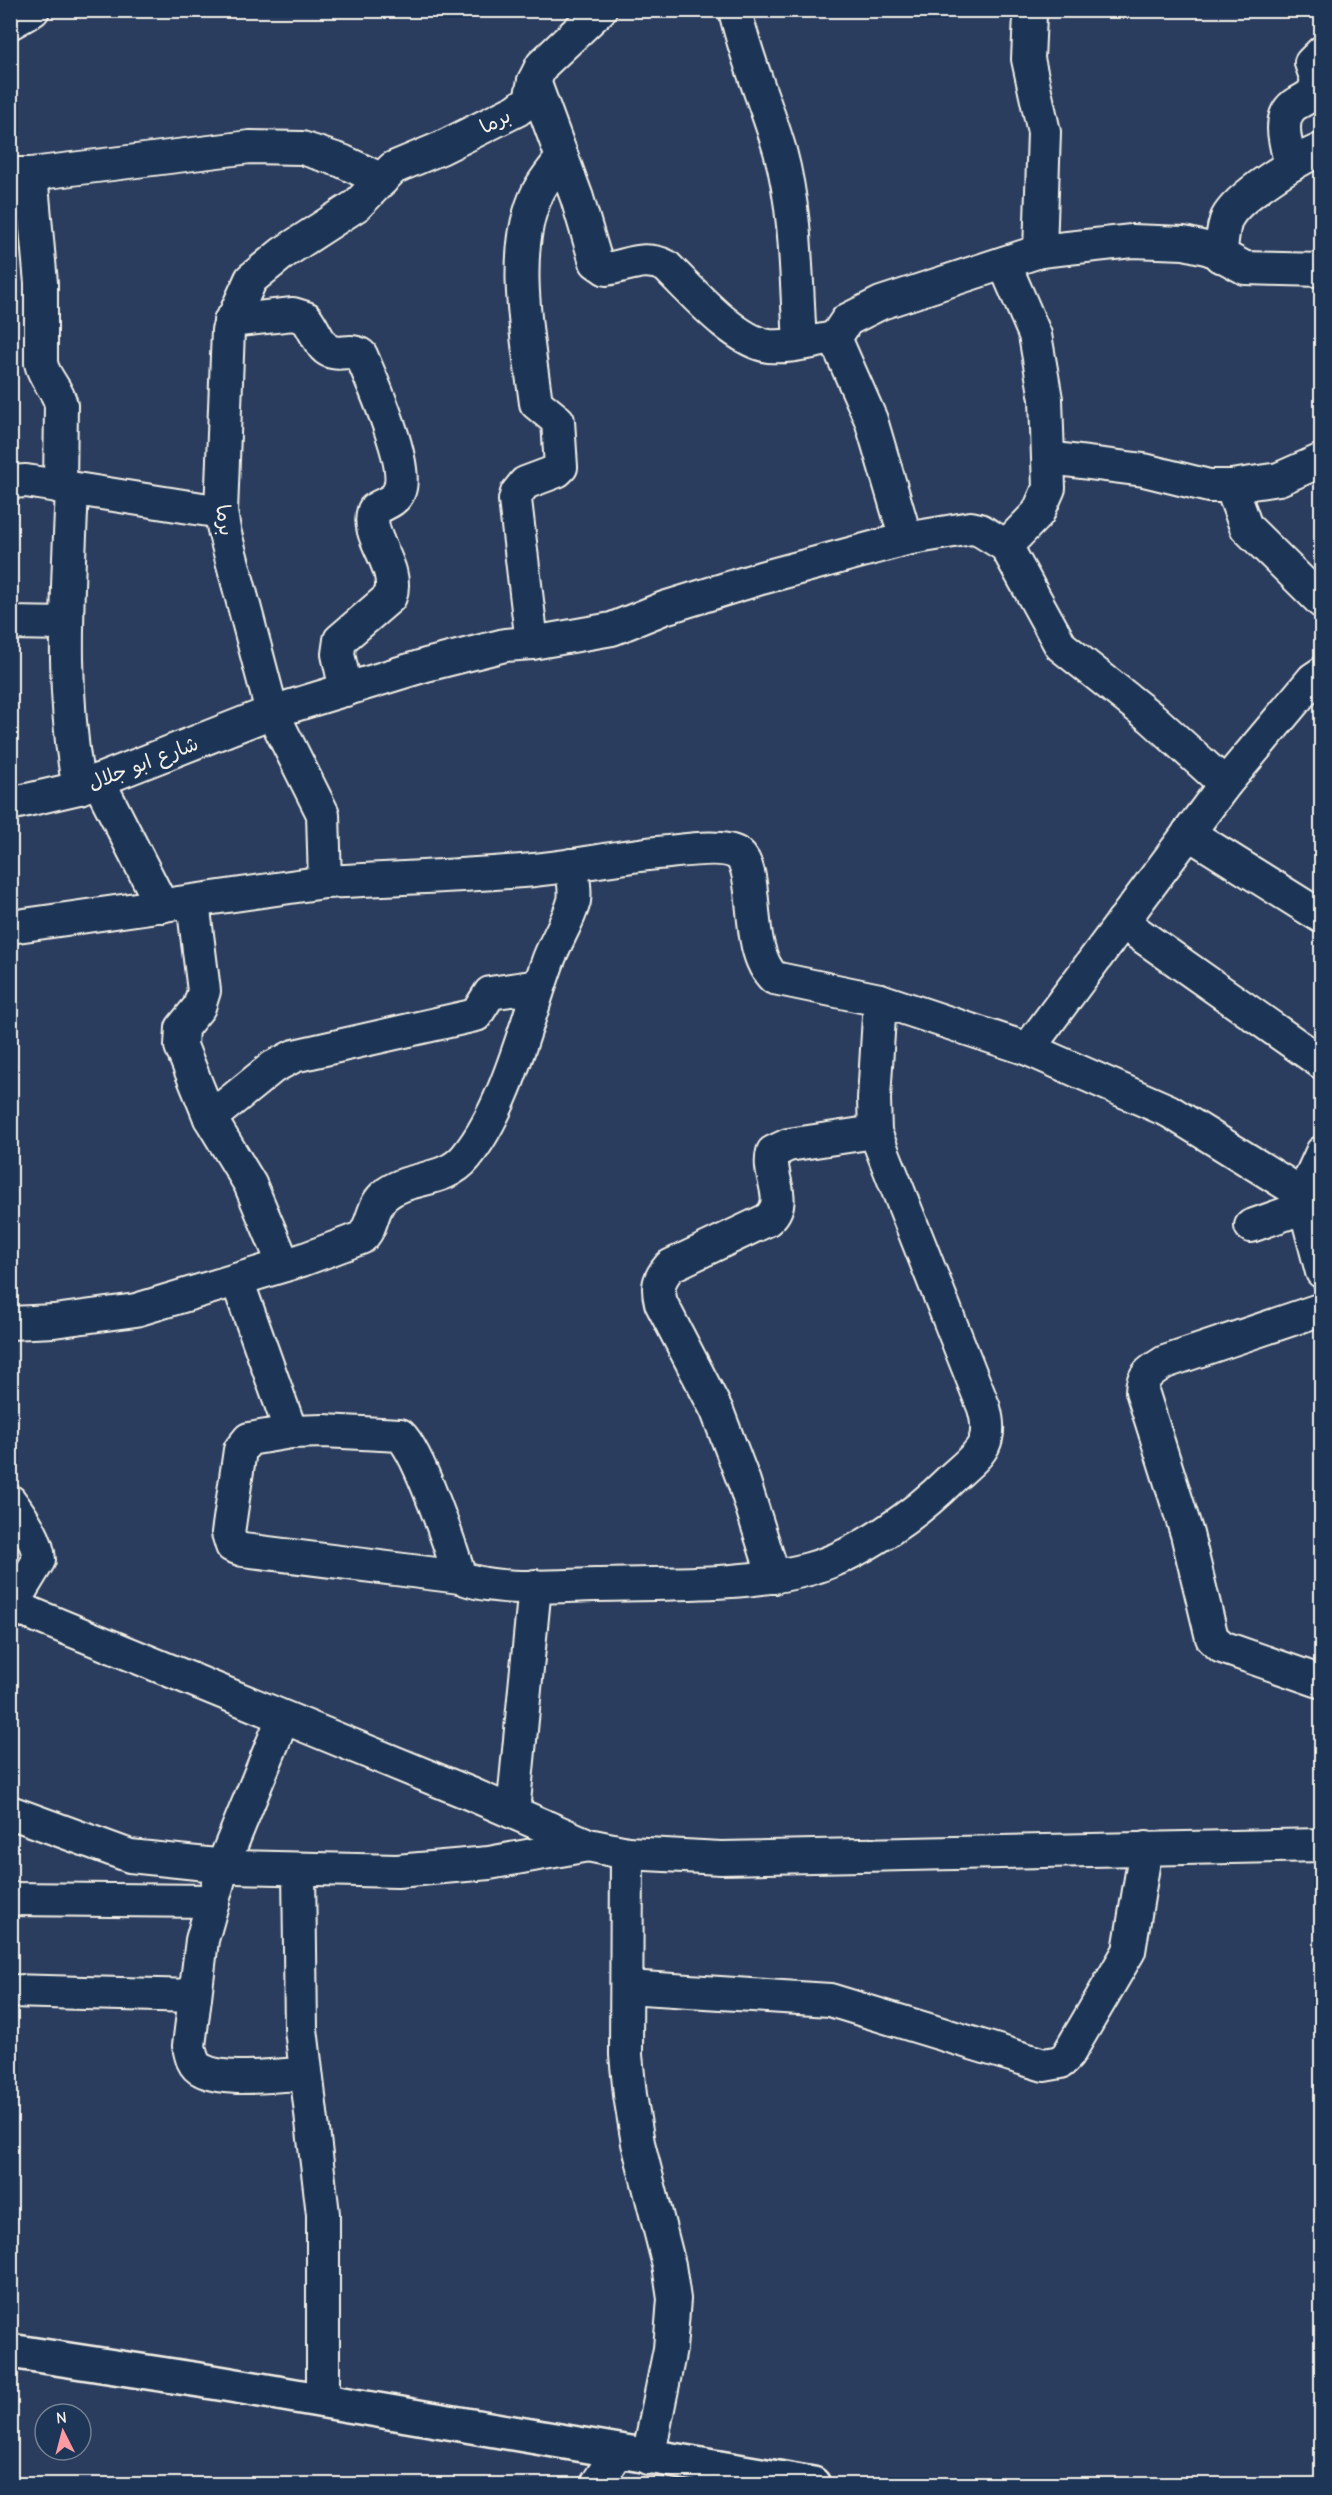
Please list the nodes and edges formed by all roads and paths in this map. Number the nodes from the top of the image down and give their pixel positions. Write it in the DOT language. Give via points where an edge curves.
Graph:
graph roads {
  1 [pos="33,10"];
  2 [pos="600,10"];
  3 [pos="735,10"];
  4 [pos="1035,12"];
  5 [pos="10,22"];
  6 [pos="1322,52"];
  7 [pos="534,81"];
  8 [pos="1322,149"];
  9 [pos="562,158"];
  10 [pos="1291,165"];
  11 [pos="21,174"];
  12 [pos="382,180"];
  13 [pos="1040,251"];
  14 [pos="1220,256"];
  15 [pos="1004,263"];
  16 [pos="1322,270"];
  17 [pos="230,321"];
  18 [pos="835,338"];
  19 [pos="800,343"];
  20 [pos="1049,458"];
  21 [pos="1322,460"];
  22 [pos="10,482"];
  23 [pos="1231,486"];
  24 [pos="66,488"];
  25 [pos="221,512"];
  26 [pos="906,539"];
  27 [pos="1006,546"];
  28 [pos="1322,602"];
  29 [pos="10,622"];
  30 [pos="67,624"];
  31 [pos="532,643"];
  32 [pos="1322,673"];
  33 [pos="346,690"];
  34 [pos="272,712"];
  35 [pos="89,784"];
  36 [pos="1225,784"];
  37 [pos="10,804"];
  38 [pos="1188,833"];
  39 [pos="571,865"];
  40 [pos="325,882"];
  41 [pos="193,902"];
  42 [pos="162,906"];
  43 [pos="1322,917"];
  44 [pos="1122,922"];
  45 [pos="10,927"];
  46 [pos="539,986"];
  47 [pos="880,1000"];
  48 [pos="1028,1049"];
  49 [pos="1322,1063"];
  50 [pos="210,1118"];
  51 [pos="875,1132"];
  52 [pos="1322,1152"];
  53 [pos="1306,1202"];
  54 [pos="1251,1226"];
  55 [pos="284,1264"];
  56 [pos="1322,1272"];
  57 [pos="237,1280"];
  58 [pos="1322,1309"];
  59 [pos="10,1323"];
  60 [pos="291,1432"];
  61 [pos="10,1501"];
  62 [pos="460,1577"];
  63 [pos="774,1577"];
  64 [pos="536,1586"];
  65 [pos="11,1606"];
  66 [pos="1322,1682"];
  67 [pos="284,1718"];
  68 [pos="10,1812"];
  69 [pos="513,1812"];
  70 [pos="588,1845"];
  71 [pos="1322,1845"];
  72 [pos="1146,1848"];
  73 [pos="627,1853"];
  74 [pos="223,1865"];
  75 [pos="299,1869"];
  76 [pos="10,1899"];
  77 [pos="213,1901"];
  78 [pos="627,1987"];
  79 [pos="10,1991"];
  80 [pos="195,1996"];
  81 [pos="306,2074"];
  82 [pos="10,2351"];
  83 [pos="322,2401"];
  84 [pos="632,2455"];
  85 [pos="597,2484"];
  86 [pos="813,2484"];
  1 -- 5 [label="street"];
  2 -- 7 [label="street, برما" via="542,65"];
  3 -- 19 [label="street" via="780,150 793,213"];
  4 -- 13 [label="street" via="1028,58 1044,132"];
  6 -- 10 [label="street" via="1311,63 1317,80 1314,92 1286,116 1283,132"];
  7 -- 9 [label="street"];
  7 -- 12 [label="street, برما" via="530,100 517,110 441,148 403,162"];
  8 -- 10 [label="street"];
  9 -- 19 [label="street" via="600,266 613,268 634,261 656,261 748,338 768,346"];
  9 -- 31 [label="street" via="538,190 524,242 525,312 536,403 558,421 562,464 557,471 525,483 515,500"];
  10 -- 14 [label="street" via="1232,212"];
  11 -- 12 [label="street" via="250,147 302,148"];
  11 -- 24 [label="street" via="41,283 41,363 60,399"];
  12 -- 17 [label="street, برما" via="357,205 283,253 251,279"];
  13 -- 14 [label="street" via="1132,241 1200,245"];
  13 -- 15 [label="street"];
  14 -- 16 [label="street" via="1245,268"];
  15 -- 18 [label="street" via="881,303 847,320"];
  15 -- 20 [label="street" via="1035,335 1046,399"];
  17 -- 25 [label="street, برما"];
  17 -- 33 [label="street" via="293,314 306,318 331,352 361,355 384,407 402,479 396,495 374,510 372,523 393,588 390,597 339,640"];
  18 -- 19 [label="street"];
  18 -- 26 [label="street" via="871,420"];
  20 -- 23 [label="street" via="1144,470 1209,486"];
  20 -- 27 [label="street" via="1049,488 1038,513"];
  21 -- 23 [label="street" via="1280,479"];
  22 -- 24 [label="street"];
  23 -- 28 [label="street" via="1246,527"];
  24 -- 25 [label="street"];
  24 -- 30 [label="street"];
  25 -- 34 [label="street, برما"];
  26 -- 27 [label="street, شارع ابو جلال" via="971,528"];
  26 -- 31 [label="street, شارع ابو جلال" via="761,578 664,608 612,629"];
  27 -- 36 [label="street" via="1061,646"];
  29 -- 30 [label="street"];
  30 -- 35 [label="street" via="68,725"];
  31 -- 33 [label="street, شارع ابو جلال" via="474,651"];
  32 -- 36 [label="street"];
  33 -- 34 [label="street, شارع ابو جلال"];
  34 -- 35 [label="street, شارع ابو جلال"];
  34 -- 40 [label="street, برما" via="323,814"];
  35 -- 37 [label="street, شارع ابو جلال"];
  35 -- 42 [label="street"];
  36 -- 38 [label="street"];
  38 -- 43 [label="street"];
  38 -- 44 [label="street"];
  39 -- 40 [label="street"];
  39 -- 46 [label="street" via="574,900"];
  39 -- 47 [label="street" via="714,849 737,854 746,867 758,953 766,970 781,981"];
  40 -- 41 [label="street"];
  41 -- 42 [label="street"];
  41 -- 50 [label="street" via="204,992 199,1007 182,1028 180,1041"];
  42 -- 45 [label="street"];
  44 -- 48 [label="street"];
  44 -- 49 [label="street"];
  46 -- 50 [label="street" via="490,993 476,1015 294,1056 273,1067"];
  46 -- 55 [label="street" via="485,1129 462,1162 445,1173 384,1196 361,1238"];
  47 -- 48 [label="street"];
  47 -- 51 [label="street"];
  48 -- 53 [label="street" via="1169,1111"];
  50 -- 55 [label="street" via="250,1184"];
  51 -- 63 [label="street" via="984,1408 988,1437 982,1449 932,1498 853,1551 811,1568"];
  51 -- 63 [label="street" via="788,1145 773,1152 777,1213 670,1266 657,1287 661,1303 717,1411"];
  52 -- 53 [label="street" via="1307,1185"];
  53 -- 54 [label="street"];
  53 -- 56 [label="street"];
  55 -- 57 [label="street"];
  57 -- 59 [label="street" via="136,1310"];
  57 -- 60 [label="street"];
  58 -- 66 [label="street" via="1165,1362 1142,1382 1187,1534 1212,1638 1222,1647"];
  60 -- 62 [label="street" via="400,1436 408,1442"];
  60 -- 62 [label="street" via="249,1438 240,1450 228,1533 232,1546"];
  61 -- 65 [label="street" via="22,1516 39,1553 39,1560"];
  62 -- 64 [label="street" via="478,1583"];
  63 -- 64 [label="street"];
  64 -- 69 [label="street"];
  65 -- 67 [label="street"];
  67 -- 69 [label="street"];
  67 -- 74 [label="street"];
  68 -- 74 [label="street" via="130,1856"];
  69 -- 70 [label="street"];
  70 -- 73 [label="street"];
  70 -- 75 [label="street" via="489,1863 397,1871"];
  71 -- 72 [label="street"];
  72 -- 73 [label="street" via="721,1858"];
  72 -- 78 [label="street" via="1129,1951 1068,2055 1054,2065 1044,2066 988,2050 830,2000"];
  73 -- 78 [label="street"];
  74 -- 75 [label="street"];
  74 -- 77 [label="street"];
  75 -- 81 [label="street" via="301,2029"];
  76 -- 77 [label="street"];
  77 -- 80 [label="street" via="202,1940"];
  78 -- 84 [label="street" via="630,2095 675,2299 670,2349"];
  79 -- 80 [label="street"];
  80 -- 81 [label="street" via="189,2046 191,2059 200,2070 220,2076"];
  81 -- 83 [label="street" via="323,2214"];
  82 -- 83 [label="main road"];
  83 -- 84 [label="main road"];
  84 -- 85 [label="street"];
  84 -- 86 [label="main road"];
}
